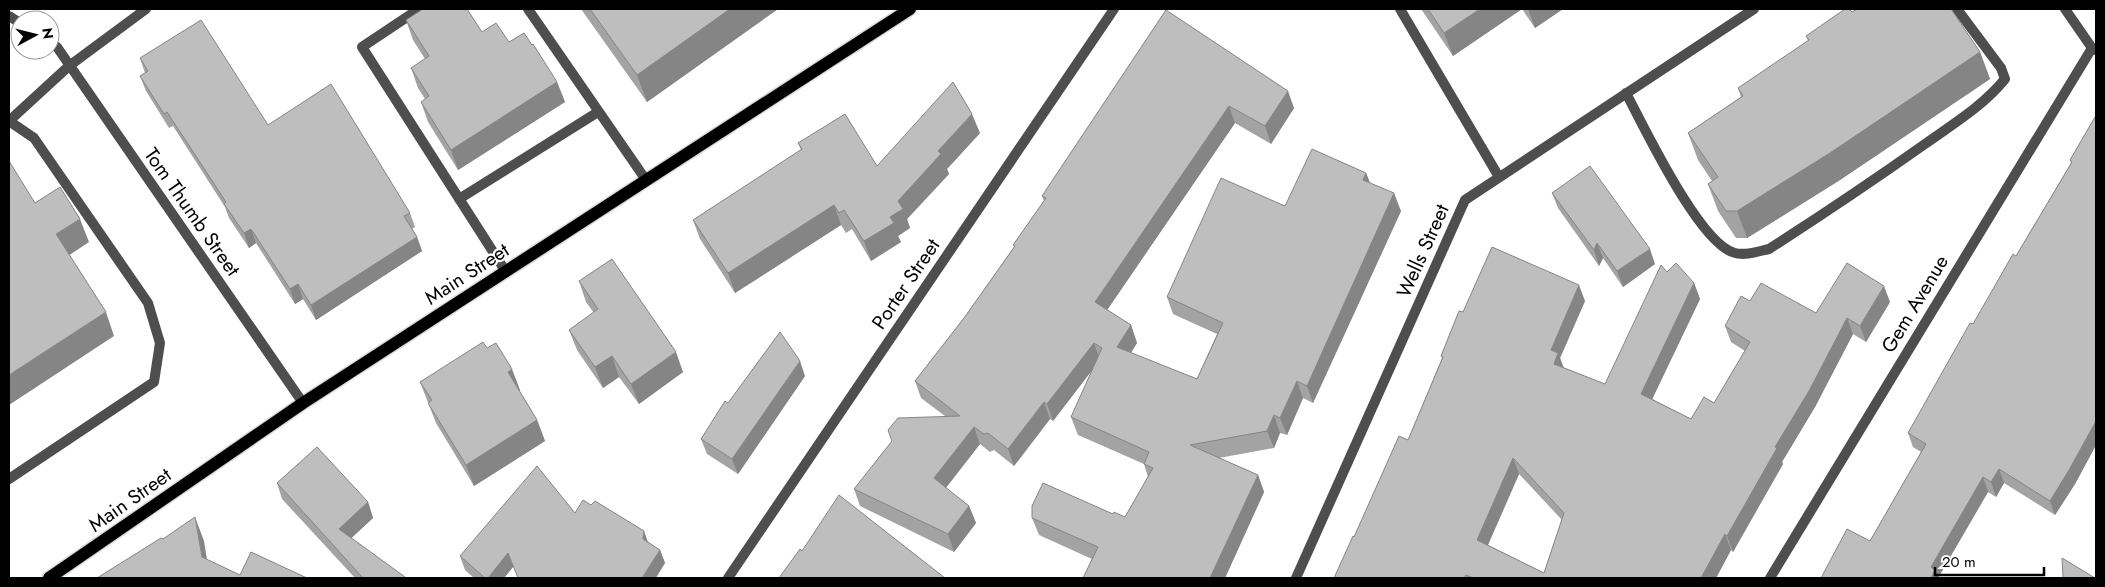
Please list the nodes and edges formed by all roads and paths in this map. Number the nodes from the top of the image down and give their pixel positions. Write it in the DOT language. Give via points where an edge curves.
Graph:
graph roads {
  1 [pos="146,9"];
  2 [pos="419,9"];
  3 [pos="528,9"];
  4 [pos="910,9"];
  5 [pos="1114,9"];
  6 [pos="1400,9"];
  7 [pos="1754,9"];
  8 [pos="1957,9"];
  9 [pos="2064,9"];
  10 [pos="2094,49"];
  11 [pos="60,52"];
  12 [pos="69,66"];
  13 [pos="1626,94"];
  14 [pos="598,112"];
  15 [pos="9,121"];
  16 [pos="1499,177"];
  17 [pos="646,180"];
  18 [pos="460,199"];
  19 [pos="506,272"];
  20 [pos="303,403"];
  21 [pos="9,479"];
  22 [pos="49,578"];
  23 [pos="728,578"];
  24 [pos="1296,578"];
  25 [pos="1770,578"];
  1 -- 12 [label="street"];
  2 -- 18 [label="street" via="362,47"];
  3 -- 14 [label="street"];
  4 -- 17 [label="main road, Main Street"];
  5 -- 23 [label="street, Porter Street"];
  6 -- 16 [label="street"];
  7 -- 13 [label="street, Wells Street"];
  8 -- 13 [label="street" via="2001,68 2005,79 1993,94 1973,109 1858,191 1769,249 1734,253 1714,240 1684,202"];
  9 -- 10 [label="street"];
  10 -- 25 [label="street, Gem Avenue"];
  11 -- 12 [label="street, Tom Thumb Street"];
  12 -- 15 [label="street"];
  12 -- 20 [label="street, Tom Thumb Street"];
  13 -- 16 [label="street, Wells Street"];
  14 -- 17 [label="street"];
  14 -- 18 [label="street"];
  15 -- 21 [label="street" via="34,138 148,303 160,343 154,382"];
  16 -- 24 [label="street, Wells Street" via="1465,200"];
  17 -- 19 [label="main road, Main Street"];
  18 -- 19 [label="street"];
  19 -- 20 [label="main road, Main Street"];
  20 -- 22 [label="main road, Main Street"];
}
